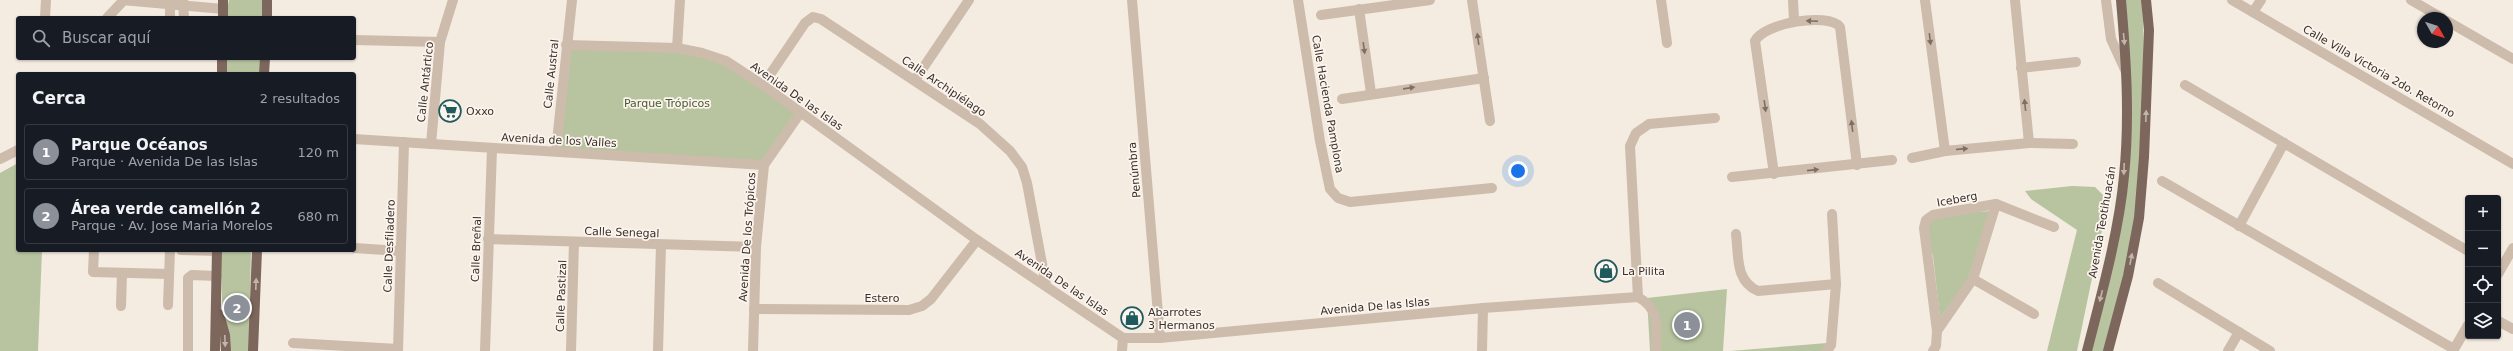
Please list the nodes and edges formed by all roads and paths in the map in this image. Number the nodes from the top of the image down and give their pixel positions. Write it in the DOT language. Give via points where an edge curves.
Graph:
graph roads {
  1 [pos="46,0"];
  2 [pos="453,0"];
  3 [pos="572,0"];
  4 [pos="680,0"];
  5 [pos="969,0"];
  6 [pos="1132,0"];
  7 [pos="1298,0"];
  8 [pos="1430,0"];
  9 [pos="1472,0"];
  10 [pos="1661,0"];
  11 [pos="1793,0"];
  12 [pos="1925,0"];
  13 [pos="2015,0"];
  14 [pos="2106,0"];
  15 [pos="2121,0"];
  16 [pos="2146,0"];
  17 [pos="2232,0"];
  18 [pos="2261,0"];
  19 [pos="2411,0"];
  20 [pos="123,1"];
  21 [pos="266,2"];
  22 [pos="182,3"];
  23 [pos="170,5"];
  24 [pos="224,7"];
  25 [pos="1358,9"];
  26 [pos="2254,12"];
  27 [pos="2432,12"];
  28 [pos="1321,15"];
  29 [pos="45,16"];
  30 [pos="109,16"];
  31 [pos="170,16"];
  32 [pos="184,16"];
  33 [pos="267,16"];
  34 [pos="1794,20"];
  35 [pos="2453,24"];
  36 [pos="356,40"];
  37 [pos="440,42"];
  38 [pos="1667,43"];
  39 [pos="566,45"];
  40 [pos="677,48"];
  41 [pos="2513,59"];
  42 [pos="222,60"];
  43 [pos="265,60"];
  44 [pos="2076,62"];
  45 [pos="2021,68"];
  46 [pos="222,72"];
  47 [pos="264,72"];
  48 [pos="2127,74"];
  49 [pos="1484,78"];
  50 [pos="915,80"];
  51 [pos="2185,84"];
  52 [pos="763,85"];
  53 [pos="1371,93"];
  54 [pos="1342,99"];
  55 [pos="801,112"];
  56 [pos="1715,118"];
  57 [pos="1490,121"];
  58 [pos="356,139"];
  59 [pos="404,142"];
  60 [pos="2029,143"];
  61 [pos="431,144"];
  62 [pos="2072,144"];
  63 [pos="2284,144"];
  64 [pos="492,148"];
  65 [pos="556,150"];
  66 [pos="16,151"];
  67 [pos="1945,151"];
  68 [pos="1912,158"];
  69 [pos="0,159"];
  70 [pos="1892,160"];
  71 [pos="2513,164"];
  72 [pos="764,165"];
  73 [pos="1857,165"];
  74 [pos="1774,174"];
  75 [pos="1732,177"];
  76 [pos="2162,181"];
  77 [pos="1492,188"];
  78 [pos="1996,204"];
  79 [pos="1832,214"];
  80 [pos="2054,226"];
  81 [pos="2239,226"];
  82 [pos="1736,234"];
  83 [pos="488,239"];
  84 [pos="977,240"];
  85 [pos="574,242"];
  86 [pos="661,245"];
  87 [pos="756,247"];
  88 [pos="356,248"];
  89 [pos="2513,248"];
  90 [pos="2465,249"];
  91 [pos="400,251"];
  92 [pos="94,252"];
  93 [pos="170,252"];
  94 [pos="217,252"];
  95 [pos="257,252"];
  96 [pos="2501,268"];
  97 [pos="122,273"];
  98 [pos="169,274"];
  99 [pos="217,276"];
  100 [pos="1973,279"];
  101 [pos="2158,283"];
  102 [pos="1836,284"];
  103 [pos="1046,285"];
  104 [pos="1638,297"];
  105 [pos="216,304"];
  106 [pos="168,305"];
  107 [pos="121,306"];
  108 [pos="1483,308"];
  109 [pos="754,309"];
  110 [pos="2034,314"];
  111 [pos="2501,322"];
  112 [pos="2513,329"];
  113 [pos="2465,330"];
  114 [pos="1937,331"];
  115 [pos="2239,332"];
  116 [pos="1123,338"];
  117 [pos="1160,338"];
  118 [pos="293,343"];
  119 [pos="1937,349"];
  120 [pos="398,350"];
  121 [pos="2454,350"];
  122 [pos="188,351"];
  123 [pos="215,351"];
  124 [pos="226,351"];
  125 [pos="253,351"];
  126 [pos="485,351"];
  127 [pos="571,351"];
  128 [pos="658,351"];
  129 [pos="753,351"];
  130 [pos="1122,351"];
  131 [pos="1482,351"];
  132 [pos="1656,351"];
  133 [pos="1827,351"];
  134 [pos="2087,351"];
  135 [pos="2108,351"];
  136 [pos="2228,351"];
  137 [pos="2270,351"];
  1 -- 29 [label="street"];
  2 -- 37 [label="street, Calle Antártico"];
  3 -- 39 [label="street, Calle Austral"];
  4 -- 40 [label="street"];
  5 -- 50 [label="street"];
  6 -- 117 [label="street, Penúmbra"];
  7 -- 77 [label="street, Calle Hacienda Pamplona" via="1330,189 1338,198 1350,202"];
  8 -- 25 [label="street"];
  49 -- 9 [label="street, one-way"];
  10 -- 38 [label="street"];
  11 -- 34 [label="street"];
  12 -- 67 [label="street, one-way"];
  13 -- 45 [label="street"];
  14 -- 48 [label="street" via="2111,40"];
  15 -- 48 [label="main road, Avenida Teotihuacán, one-way"];
  135 -- 16 [label="main road, one-way" via="2128,276 2139,218 2149,30"];
  17 -- 26 [label="street, Calle Villa Victoria 2do. Retorno"];
  18 -- 26 [label="street"];
  19 -- 27 [label="street"];
  20 -- 23 [label="street"];
  20 -- 30 [label="street"];
  21 -- 33 [label="main road"];
  22 -- 23 [label="street"];
  22 -- 24 [label="street"];
  22 -- 32 [label="street"];
  23 -- 31 [label="street"];
  25 -- 28 [label="street"];
  25 -- 53 [label="street, one-way"];
  26 -- 71 [label="street, Calle Villa Victoria 2do. Retorno"];
  73 -- 34 [label="street, one-way" via="1840,26 1832,22"];
  34 -- 74 [label="street, one-way" via="1762,32 1755,41"];
  35 -- 41 [label="street"];
  36 -- 37 [label="street"];
  37 -- 61 [label="street, Calle Antártico"];
  39 -- 40 [label="street, Avenida De las Islas"];
  39 -- 65 [label="street, Calle Austral"];
  40 -- 52 [label="street, Avenida De las Islas" via="726,61"];
  42 -- 46 [label="main road"];
  43 -- 47 [label="main road"];
  44 -- 45 [label="street"];
  60 -- 45 [label="street, one-way"];
  48 -- 134 [label="main road, Avenida Teotihuacán, one-way" via="2124,176 2107,272"];
  53 -- 49 [label="street, one-way"];
  49 -- 57 [label="street"];
  50 -- 52 [label="street, Calle Archipiélago" via="821,19 813,17 805,22"];
  50 -- 103 [label="street, Calle Archipiélago" via="980,124 1010,151 1022,167"];
  51 -- 63 [label="street"];
  52 -- 55 [label="street, Avenida De las Islas"];
  53 -- 54 [label="street"];
  55 -- 72 [label="street, Avenida De los Trópicos"];
  55 -- 84 [label="street, Avenida De las Islas"];
  56 -- 104 [label="street" via="1649,124 1636,133 1630,146"];
  58 -- 59 [label="street, Avenida de los Valles"];
  59 -- 61 [label="street, Avenida de los Valles"];
  59 -- 91 [label="street, Calle Desfiladero"];
  60 -- 62 [label="street"];
  67 -- 60 [label="street, one-way"];
  61 -- 64 [label="street, Avenida de los Valles"];
  63 -- 81 [label="street"];
  63 -- 90 [label="street"];
  64 -- 65 [label="street, Avenida de los Valles"];
  64 -- 83 [label="street, Calle Breñal"];
  65 -- 72 [label="street, Avenida de los Valles"];
  66 -- 69 [label="street"];
  67 -- 68 [label="street"];
  70 -- 73 [label="street"];
  72 -- 87 [label="street, Avenida De los Trópicos"];
  74 -- 73 [label="street, one-way"];
  74 -- 75 [label="street"];
  76 -- 81 [label="street"];
  78 -- 80 [label="street"];
  78 -- 100 [label="street"];
  78 -- 114 [label="street, Iceberg" via="1933,215 1926,220 1924,228"];
  79 -- 102 [label="street"];
  81 -- 121 [label="street"];
  82 -- 102 [label="street" via="1741,277 1748,287 1758,291"];
  83 -- 85 [label="street, Calle Senegal"];
  83 -- 126 [label="street, Calle Breñal"];
  84 -- 103 [label="street, Avenida De las Islas"];
  84 -- 109 [label="street, Estero" via="931,299 916,308"];
  85 -- 86 [label="street, Calle Senegal"];
  85 -- 127 [label="street, Calle Pastizal"];
  86 -- 87 [label="street, Calle Senegal"];
  86 -- 128 [label="street"];
  87 -- 109 [label="street, Avenida De los Trópicos"];
  88 -- 91 [label="street"];
  89 -- 96 [label="street"];
  91 -- 120 [label="street, Calle Desfiladero"];
  92 -- 97 [label="street" via="93,272"];
  93 -- 98 [label="street"];
  94 -- 99 [label="main road"];
  125 -- 95 [label="main road, one-way"];
  97 -- 98 [label="street"];
  97 -- 107 [label="street"];
  98 -- 106 [label="street"];
  99 -- 105 [label="main road"];
  99 -- 122 [label="street" via="192,275 188,278"];
  100 -- 110 [label="street"];
  100 -- 114 [label="street"];
  101 -- 115 [label="street"];
  102 -- 133 [label="street" via="1831,345"];
  103 -- 116 [label="street, Avenida De las Islas"];
  104 -- 108 [label="street, Avenida De las Islas"];
  104 -- 132 [label="street" via="1649,303 1656,316"];
  105 -- 123 [label="main road"];
  105 -- 124 [label="main road, one-way" via="225,335"];
  108 -- 117 [label="street, Avenida De las Islas"];
  108 -- 131 [label="street"];
  109 -- 129 [label="street, Avenida De los Trópicos"];
  111 -- 112 [label="street"];
  113 -- 121 [label="street"];
  114 -- 119 [label="street"];
  115 -- 136 [label="street"];
  115 -- 137 [label="street"];
  116 -- 117 [label="street, Avenida De las Islas"];
  116 -- 130 [label="street"];
  118 -- 120 [label="street"];
}
